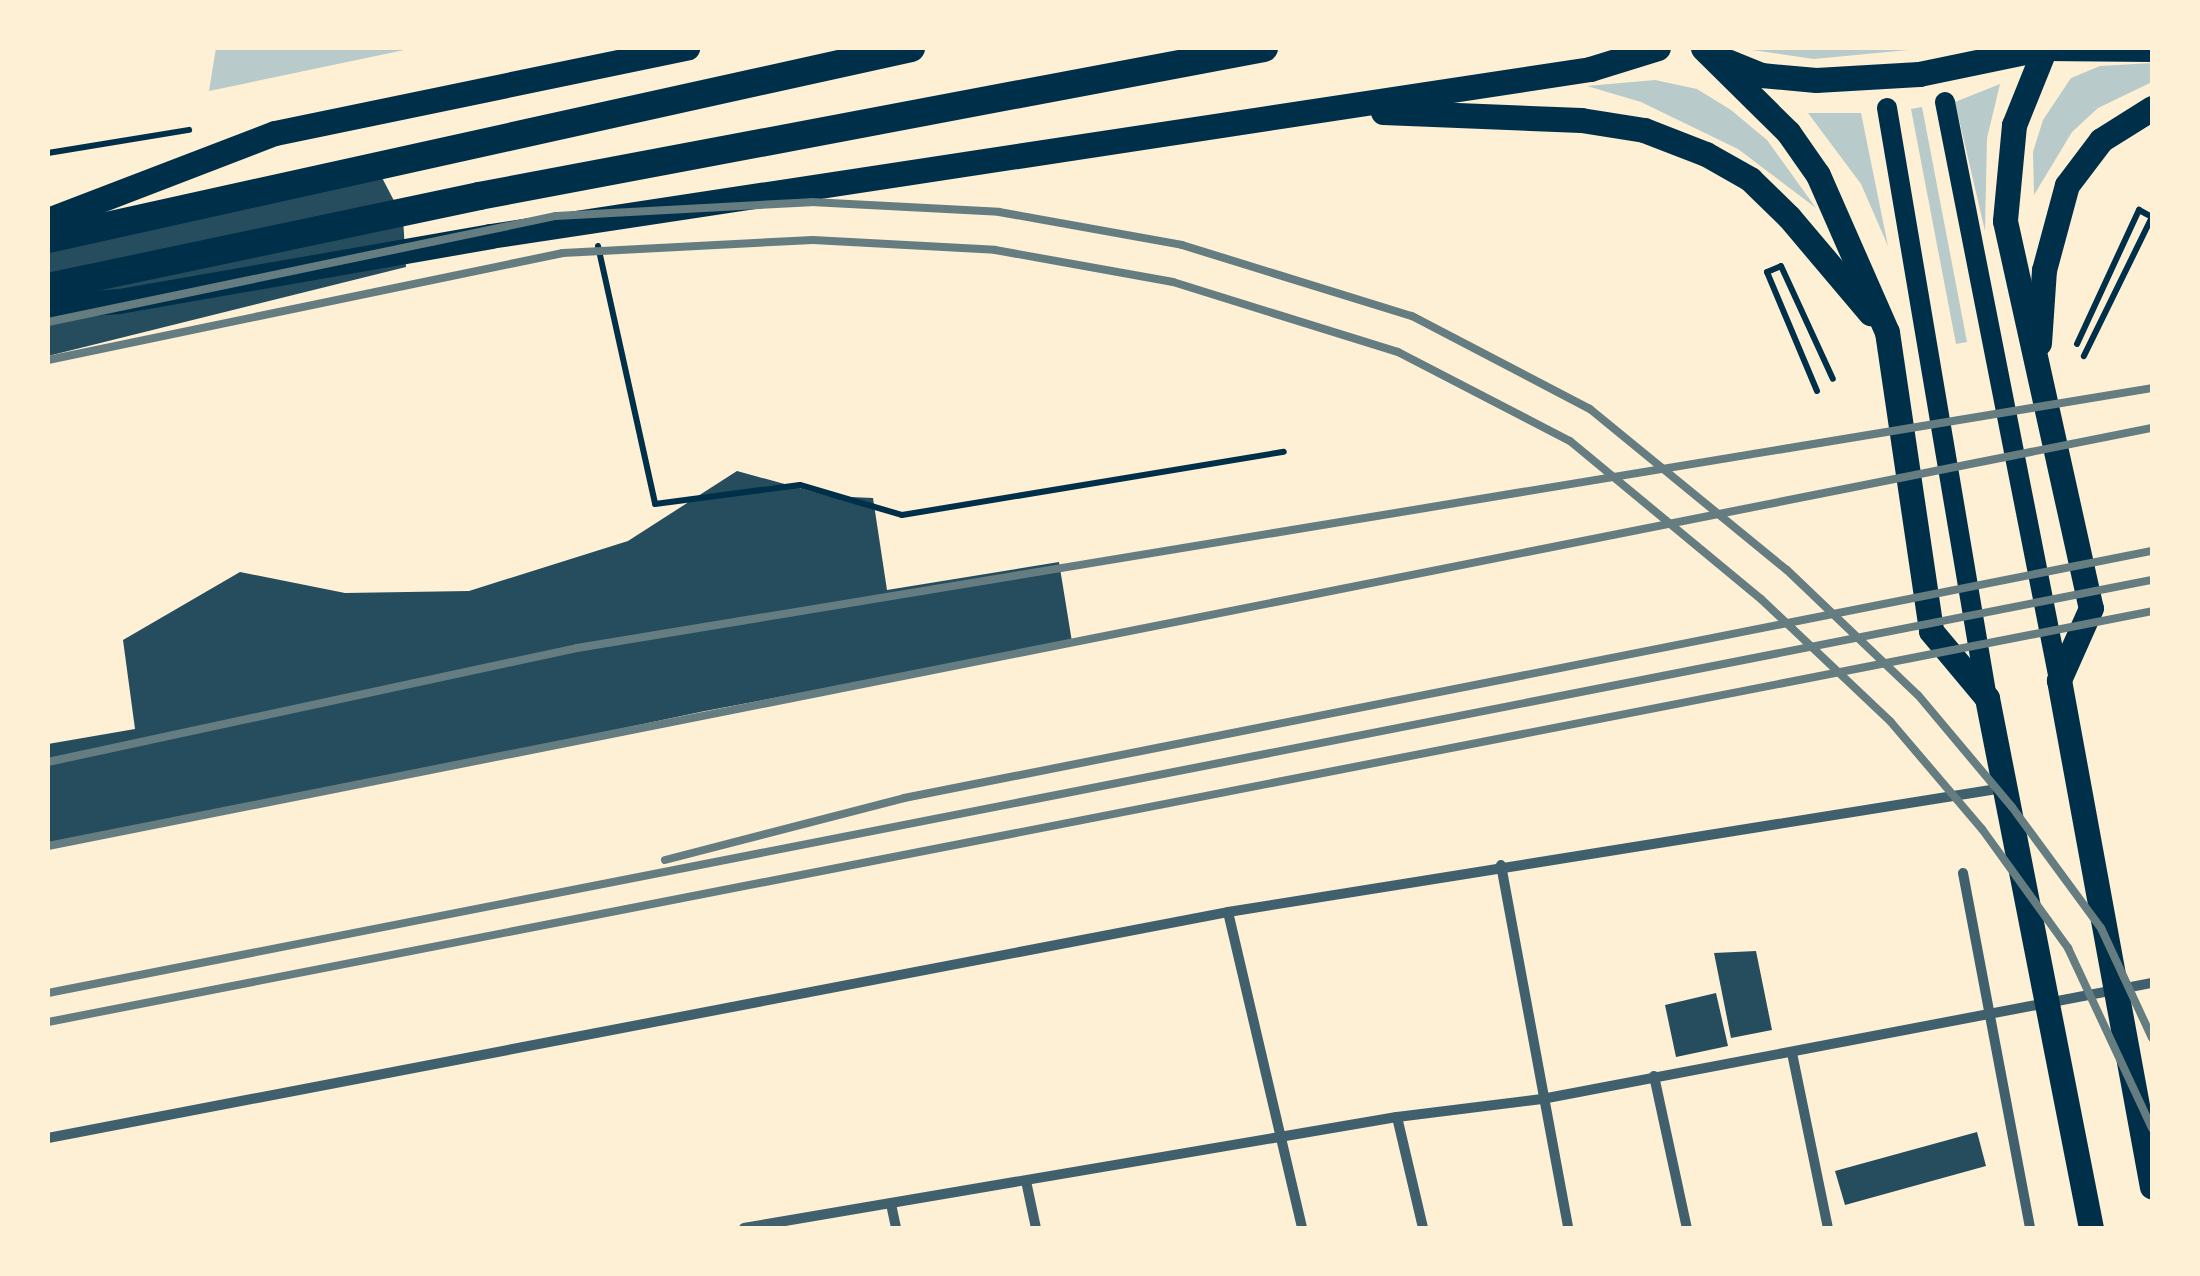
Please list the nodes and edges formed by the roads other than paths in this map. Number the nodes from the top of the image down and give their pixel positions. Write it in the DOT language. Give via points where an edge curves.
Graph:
graph roads {
  1 [pos="687,48"];
  2 [pos="912,48"];
  3 [pos="1264,48"];
  4 [pos="1658,48"];
  5 [pos="2045,48"];
  6 [pos="2152,49"];
  7 [pos="1706,50"];
  8 [pos="1946,102"];
  9 [pos="1887,108"];
  10 [pos="2152,108"];
  11 [pos="1325,109"];
  12 [pos="48,220"];
  13 [pos="48,239"];
  14 [pos="48,288"];
  15 [pos="48,306"];
  16 [pos="1886,332"];
  17 [pos="2036,373"];
  18 [pos="2060,680"];
  19 [pos="1987,698"];
  20 [pos="2004,788"];
  21 [pos="1501,865"];
  22 [pos="1963,873"];
  23 [pos="1228,912"];
  24 [pos="2152,984"];
  25 [pos="2116,989"];
  26 [pos="2043,1001"];
  27 [pos="1988,1013"];
  28 [pos="1792,1053"];
  29 [pos="1654,1076"];
  30 [pos="1542,1099"];
  31 [pos="1398,1117"];
  32 [pos="1282,1137"];
  33 [pos="48,1138"];
  34 [pos="1026,1181"];
  35 [pos="2152,1187"];
  36 [pos="891,1204"];
  37 [pos="750,1228"];
  38 [pos="896,1228"];
  39 [pos="1036,1228"];
  40 [pos="1302,1228"];
  41 [pos="1423,1228"];
  42 [pos="1568,1228"];
  43 [pos="1686,1228"];
  44 [pos="1828,1228"];
  45 [pos="2030,1228"];
  46 [pos="2092,1228"];
  1 -- 12 [label="main road" via="275,133"];
  2 -- 13 [label="highway"];
  3 -- 14 [label="highway" via="479,196"];
  4 -- 11 [label="main road" via="1590,69"];
  5 -- 6 [label="main road"];
  5 -- 7 [label="main road" via="1919,74 1816,80 1760,74"];
  5 -- 17 [label="main road" via="2006,164 2006,220"];
  7 -- 16 [label="main road" via="1788,132 1818,176"];
  8 -- 18 [label="main road"];
  9 -- 19 [label="main road"];
  10 -- 17 [label="main road" via="2101,140 2067,185 2044,270"];
  11 -- 15 [label="main road" via="592,220 119,302"];
  11 -- 16 [label="main road" via="1581,120 1644,130 1706,154 1750,179 1790,217"];
  16 -- 19 [label="main road" via="1931,631"];
  17 -- 18 [label="main road" via="2091,608"];
  18 -- 25 [label="main road"];
  19 -- 20 [label="main road"];
  20 -- 21 [label="street"];
  20 -- 26 [label="main road"];
  21 -- 23 [label="street"];
  21 -- 30 [label="street"];
  22 -- 27 [label="street"];
  23 -- 32 [label="street"];
  23 -- 33 [label="street"];
  24 -- 25 [label="street"];
  25 -- 26 [label="street"];
  25 -- 35 [label="main road"];
  26 -- 27 [label="street"];
  26 -- 46 [label="main road"];
  27 -- 28 [label="street"];
  27 -- 45 [label="street"];
  28 -- 29 [label="street"];
  28 -- 44 [label="street"];
  29 -- 30 [label="street"];
  29 -- 43 [label="street"];
  30 -- 31 [label="street"];
  30 -- 42 [label="street"];
  31 -- 32 [label="street"];
  31 -- 41 [label="street"];
  32 -- 34 [label="street"];
  32 -- 40 [label="street"];
  34 -- 36 [label="street"];
  34 -- 39 [label="street"];
  36 -- 37 [label="street"];
  36 -- 38 [label="street"];
}
